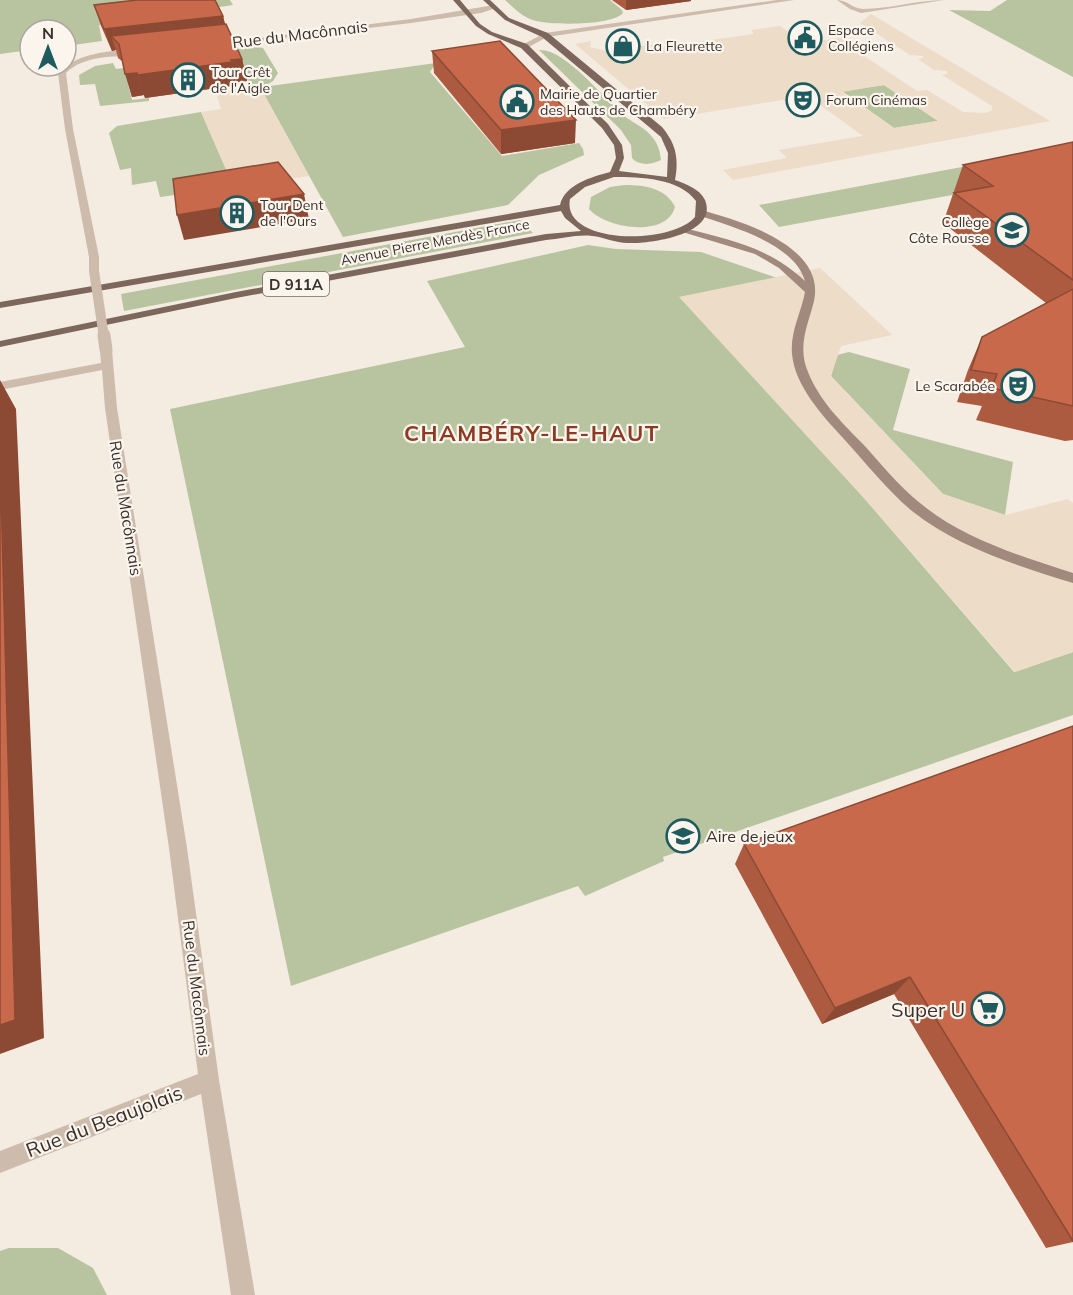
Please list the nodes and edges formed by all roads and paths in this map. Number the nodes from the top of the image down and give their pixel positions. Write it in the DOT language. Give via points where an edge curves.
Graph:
graph roads {
  1 [pos="456,0"];
  2 [pos="486,0"];
  3 [pos="791,0"];
  4 [pos="840,0"];
  5 [pos="941,0"];
  6 [pos="494,7"];
  7 [pos="466,13"];
  8 [pos="545,35"];
  9 [pos="204,45"];
  10 [pos="524,46"];
  11 [pos="148,51"];
  12 [pos="614,174"];
  13 [pos="671,180"];
  14 [pos="565,207"];
  15 [pos="702,213"];
  16 [pos="684,231"];
  17 [pos="594,233"];
  18 [pos="810,291"];
  19 [pos="0,304"];
  20 [pos="0,344"];
  21 [pos="108,365"];
  22 [pos="0,386"];
  23 [pos="1073,578"];
  24 [pos="209,1080"];
  25 [pos="0,1162"];
  26 [pos="243,1295"];
  1 -- 7 [label="main road"];
  2 -- 6 [label="main road"];
  3 -- 8 [label="street"];
  4 -- 5 [label="street" via="852,8 870,11"];
  6 -- 7 [label="street, Rue du Macônnais"];
  6 -- 8 [label="main road" via="507,20"];
  7 -- 9 [label="street, Rue du Macônnais"];
  7 -- 10 [label="main road" via="490,33"];
  8 -- 10 [label="street"];
  8 -- 13 [label="main road" via="672,143"];
  10 -- 12 [label="main road" via="605,126 618,145 620,158"];
  11 -- 21 [label="street, Rue du Macônnais, bridge" via="92,57 72,63 62,73"];
  12 -- 13 [label="main road"];
  12 -- 14 [label="main road" via="578,186 566,198"];
  13 -- 15 [label="main road" via="698,197"];
  14 -- 17 [label="main road" via="569,217"];
  14 -- 19 [label="main road, Avenue Pierre Mendès France / D 911A"];
  15 -- 16 [label="main road"];
  15 -- 18 [label="main road" via="760,233 790,253 807,271"];
  16 -- 17 [label="main road" via="641,240"];
  16 -- 18 [label="main road" via="758,252 783,266"];
  17 -- 20 [label="main road, Avenue Pierre Mendès France / D 911A" via="511,243"];
  18 -- 23 [label="main road" via="796,337 801,370 815,397 849,438 917,507 951,529"];
  21 -- 22 [label="street"];
  21 -- 24 [label="street, Rue du Macônnais" via="110,401"];
  24 -- 25 [label="street, Rue du Beaujolais"];
  24 -- 26 [label="street, Rue du Macônnais"];
}
